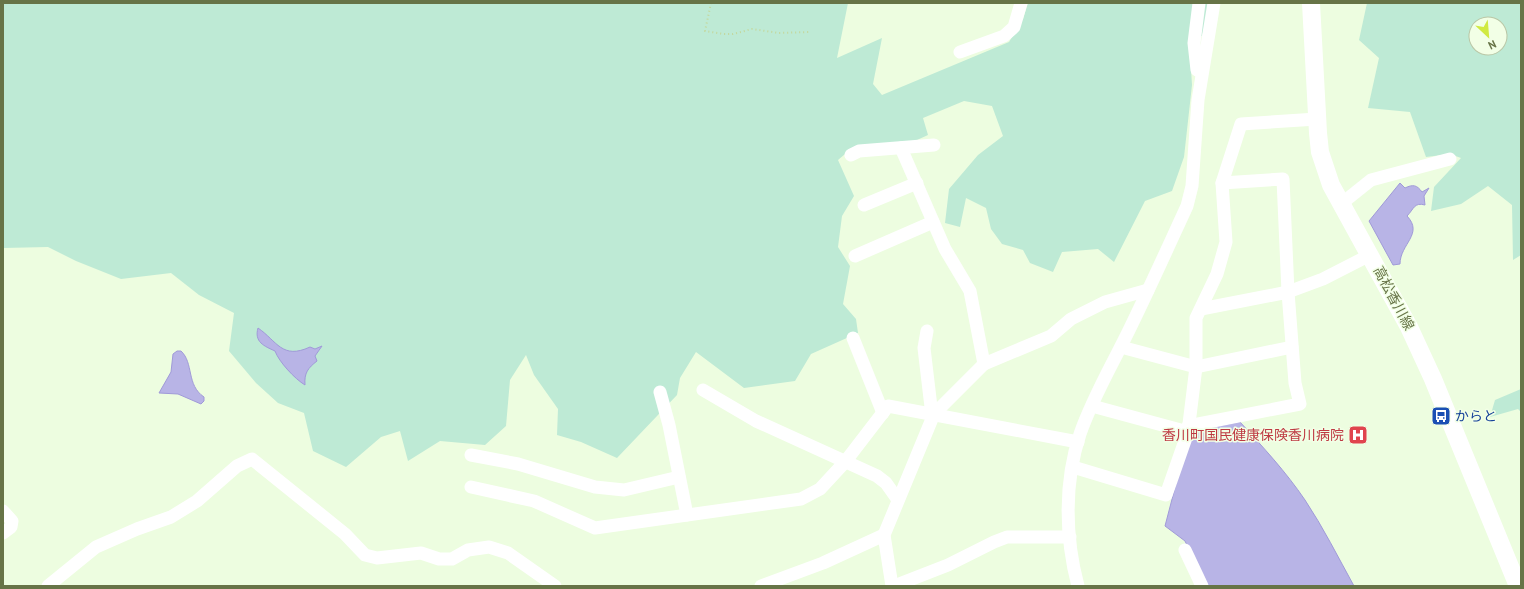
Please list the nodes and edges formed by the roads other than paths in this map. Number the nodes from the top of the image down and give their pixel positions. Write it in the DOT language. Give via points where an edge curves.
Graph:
graph roads {
  1 [pos="1021,3"];
  2 [pos="1199,3"];
  3 [pos="1214,3"];
  4 [pos="1311,3"];
  5 [pos="960,52"];
  6 [pos="1202,74"];
  7 [pos="1317,119"];
  8 [pos="934,145"];
  9 [pos="901,148"];
  10 [pos="851,155"];
  11 [pos="1450,159"];
  12 [pos="916,183"];
  13 [pos="1222,183"];
  14 [pos="1341,204"];
  15 [pos="864,205"];
  16 [pos="933,222"];
  17 [pos="1370,255"];
  18 [pos="854,256"];
  19 [pos="1148,290"];
  20 [pos="1288,292"];
  21 [pos="1201,309"];
  22 [pos="926,331"];
  23 [pos="853,338"];
  24 [pos="1121,347"];
  25 [pos="1292,347"];
  26 [pos="984,364"];
  27 [pos="1196,367"];
  28 [pos="703,390"];
  29 [pos="660,392"];
  30 [pos="1092,406"];
  31 [pos="883,413"];
  32 [pos="934,414"];
  33 [pos="1188,429"];
  34 [pos="1078,442"];
  35 [pos="471,455"];
  36 [pos="845,462"];
  37 [pos="1073,467"];
  38 [pos="679,477"];
  39 [pos="471,486"];
  40 [pos="898,500"];
  41 [pos="3,511"];
  42 [pos="687,515"];
  43 [pos="3,534"];
  44 [pos="884,535"];
  45 [pos="1070,537"];
  46 [pos="1185,550"];
  47 [pos="548,584"];
  48 [pos="48,586"];
  49 [pos="761,586"];
  50 [pos="893,586"];
  51 [pos="1078,586"];
  52 [pos="1202,586"];
  53 [pos="1518,586"];
  1 -- 5 [label="street" via="1014,27 1004,36"];
  2 -- 6 [label="street" via="1194,43 1197,70"];
  3 -- 6 [label="street"];
  4 -- 7 [label="main road, 高松香川線"];
  6 -- 19 [label="street" via="1192,186 1187,206"];
  7 -- 13 [label="street" via="1241,124"];
  7 -- 14 [label="main road, 高松香川線" via="1320,152 1325,171"];
  8 -- 9 [label="street"];
  9 -- 10 [label="street" via="859,151"];
  9 -- 12 [label="street"];
  11 -- 14 [label="street" via="1371,180"];
  12 -- 15 [label="street"];
  12 -- 16 [label="street"];
  13 -- 20 [label="street" via="1283,179"];
  13 -- 21 [label="street" via="1226,242 1217,274"];
  14 -- 17 [label="main road, 高松香川線"];
  16 -- 18 [label="street"];
  16 -- 26 [label="street" via="945,249 970,291"];
  17 -- 20 [label="street" via="1323,279"];
  17 -- 53 [label="main road, 高松香川線" via="1424,360"];
  19 -- 24 [label="street"];
  19 -- 26 [label="street" via="1105,302 1071,319 1051,336"];
  20 -- 21 [label="street"];
  20 -- 25 [label="street"];
  21 -- 27 [label="street" via="1196,318"];
  22 -- 32 [label="street" via="924,348"];
  23 -- 31 [label="street"];
  24 -- 27 [label="street"];
  24 -- 30 [label="street"];
  25 -- 27 [label="street"];
  25 -- 33 [label="street" via="1295,383 1300,404"];
  26 -- 32 [label="street"];
  27 -- 33 [label="street"];
  28 -- 36 [label="street" via="756,421"];
  29 -- 38 [label="street"];
  30 -- 33 [label="street"];
  30 -- 34 [label="street"];
  31 -- 32 [label="street" via="888,406"];
  31 -- 36 [label="street"];
  32 -- 34 [label="street"];
  32 -- 40 [label="street"];
  33 -- 37 [label="street" via="1166,495"];
  34 -- 37 [label="street"];
  35 -- 38 [label="street" via="518,464 595,487 624,490"];
  36 -- 40 [label="street" via="877,476 886,483"];
  36 -- 42 [label="street" via="820,489 801,499"];
  37 -- 45 [label="street" via="1068,511"];
  38 -- 42 [label="street"];
  39 -- 42 [label="street" via="534,501 595,528"];
  40 -- 44 [label="street"];
  41 -- 43 [label="street" via="12,521 11,527"];
  44 -- 49 [label="street" via="823,563"];
  44 -- 50 [label="street"];
  45 -- 50 [label="street" via="1007,538"];
  45 -- 51 [label="street" via="1072,562"];
  46 -- 52 [label="street"];
  47 -- 48 [label="street" via="508,553 489,548 468,550 452,559 439,559 421,553 377,558 365,555 339,529 252,459 237,466 196,501 171,517 96,547"];
}
